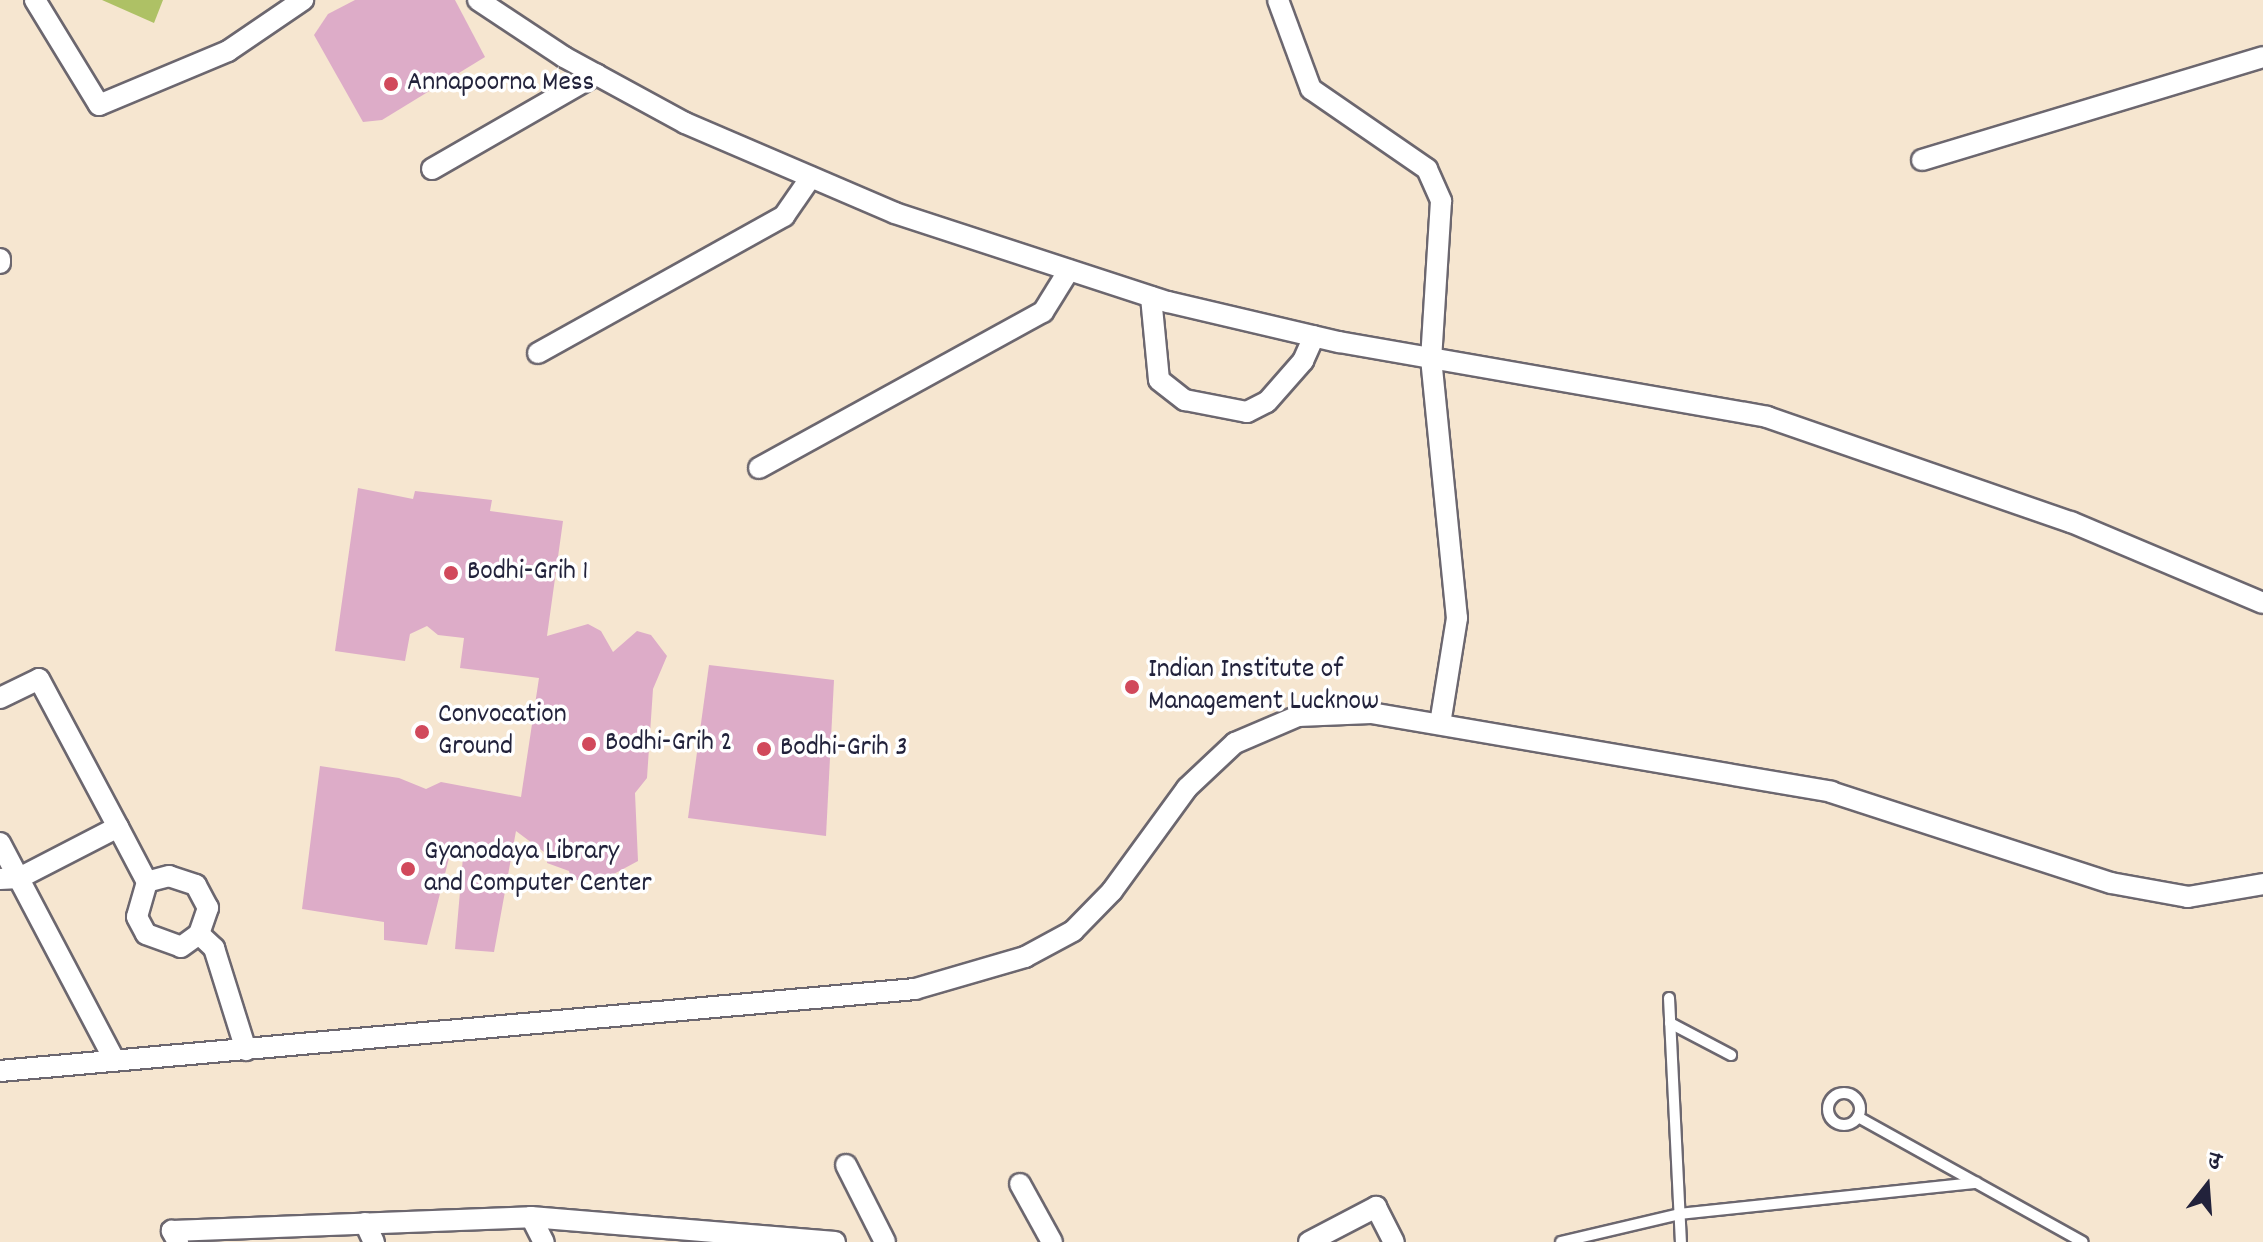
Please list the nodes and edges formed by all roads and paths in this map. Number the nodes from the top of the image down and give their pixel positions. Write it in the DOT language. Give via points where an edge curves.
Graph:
graph roads {
  1 [pos="35,0"];
  2 [pos="303,0"];
  3 [pos="478,0"];
  4 [pos="1278,0"];
  5 [pos="2263,57"];
  6 [pos="597,74"];
  7 [pos="1922,160"];
  8 [pos="432,169"];
  9 [pos="811,177"];
  10 [pos="1069,270"];
  11 [pos="1151,297"];
  12 [pos="1314,336"];
  13 [pos="538,353"];
  14 [pos="1431,358"];
  15 [pos="759,468"];
  16 [pos="2263,603"];
  17 [pos="0,698"];
  18 [pos="1440,724"];
  19 [pos="118,827"];
  20 [pos="0,843"];
  21 [pos="10,878"];
  22 [pos="147,882"];
  23 [pos="2263,884"];
  24 [pos="199,934"];
  25 [pos="1669,998"];
  26 [pos="1670,1023"];
  27 [pos="246,1050"];
  28 [pos="1731,1055"];
  29 [pos="115,1061"];
  30 [pos="0,1071"];
  31 [pos="1858,1117"];
  32 [pos="846,1165"];
  33 [pos="1976,1183"];
  34 [pos="1020,1184"];
  35 [pos="1679,1214"];
  36 [pos="531,1217"];
  37 [pos="365,1223"];
  38 [pos="712,1237"];
  39 [pos="178,1242"];
  40 [pos="374,1242"];
  41 [pos="544,1242"];
  42 [pos="835,1242"];
  43 [pos="885,1242"];
  44 [pos="1052,1242"];
  45 [pos="1309,1242"];
  46 [pos="1394,1242"];
  47 [pos="1561,1242"];
  48 [pos="1681,1242"];
  49 [pos="2083,1242"];
  1 -- 2 [label="street" via="99,105 228,51"];
  3 -- 6 [label="street"];
  4 -- 14 [label="street" via="1311,89 1427,169 1441,201"];
  5 -- 7 [label="street"];
  6 -- 8 [label="street"];
  6 -- 9 [label="street" via="685,123"];
  9 -- 10 [label="street" via="895,213"];
  9 -- 13 [label="street" via="784,216"];
  10 -- 11 [label="street"];
  10 -- 15 [label="street" via="1043,312"];
  11 -- 12 [label="street"];
  11 -- 12 [label="street" via="1159,380 1185,400 1247,412 1267,402 1294,371"];
  12 -- 14 [label="street"];
  14 -- 16 [label="street" via="1767,417 2071,522"];
  14 -- 18 [label="street" via="1457,618"];
  17 -- 19 [label="street" via="39,679"];
  18 -- 23 [label="street" via="1831,792 2111,883 2188,897"];
  18 -- 27 [label="street" via="1371,713 1298,716 1235,743 1187,788 1112,891 1073,931 1025,957 915,989"];
  19 -- 21 [label="street"];
  19 -- 22 [label="street"];
  20 -- 21 [label="street"];
  21 -- 29 [label="street"];
  22 -- 24 [label="street" via="169,876 196,885 208,908"];
  22 -- 24 [label="street" via="137,917 146,934 181,947"];
  24 -- 27 [label="street" via="214,948"];
  25 -- 26 [label="lane"];
  26 -- 28 [label="lane"];
  26 -- 35 [label="lane"];
  27 -- 29 [label="street"];
  29 -- 30 [label="street"];
  31 -- 33 [label="lane"];
  32 -- 43 [label="street"];
  33 -- 35 [label="lane"];
  33 -- 49 [label="lane"];
  34 -- 44 [label="street"];
  35 -- 47 [label="lane"];
  35 -- 48 [label="lane"];
  36 -- 37 [label="street"];
  36 -- 38 [label="street"];
  36 -- 41 [label="street"];
  37 -- 39 [label="street" via="172,1231"];
  37 -- 40 [label="street"];
  38 -- 42 [label="street"];
  45 -- 46 [label="street" via="1376,1207"];
}
